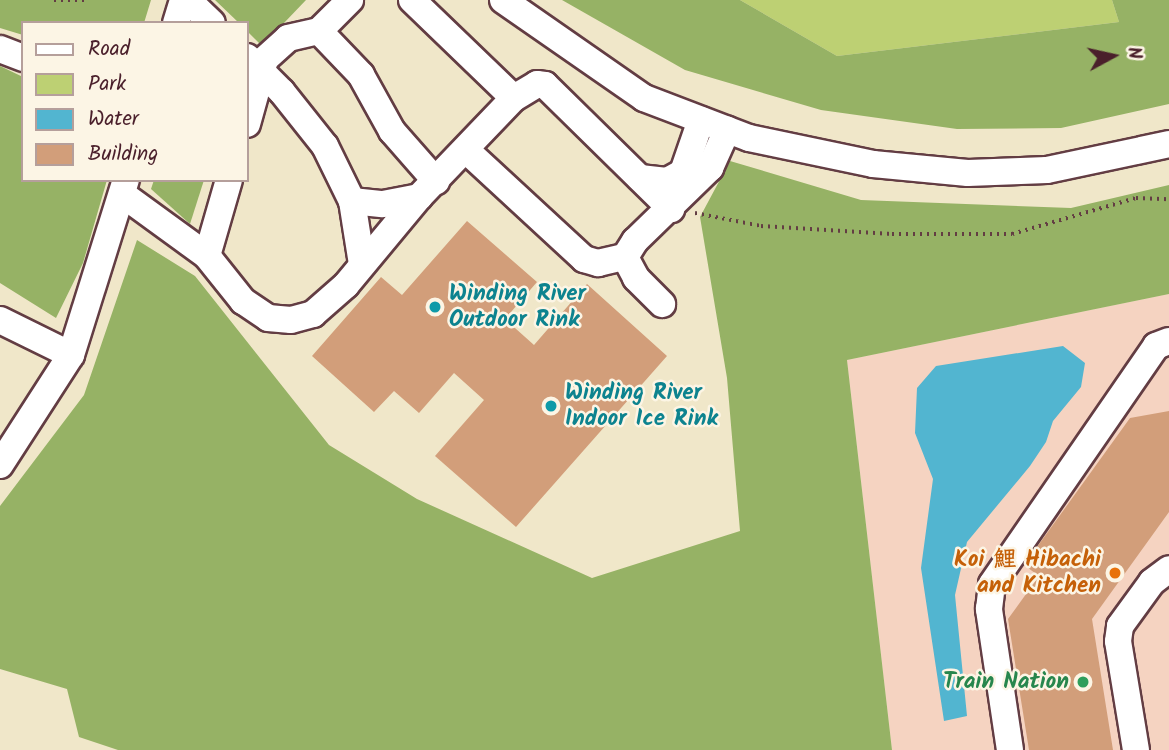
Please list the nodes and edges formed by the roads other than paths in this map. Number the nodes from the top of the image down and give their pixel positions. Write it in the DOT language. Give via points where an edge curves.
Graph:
graph roads {
  1 [pos="183,0"];
  2 [pos="188,0"];
  3 [pos="350,0"];
  4 [pos="412,0"];
  5 [pos="503,0"];
  6 [pos="177,21"];
  7 [pos="210,21"];
  8 [pos="319,31"];
  9 [pos="0,49"];
  10 [pos="21,57"];
  11 [pos="255,65"];
  12 [pos="514,98"];
  13 [pos="248,117"];
  14 [pos="701,120"];
  15 [pos="727,130"];
  16 [pos="1169,144"];
  17 [pos="467,150"];
  18 [pos="640,178"];
  19 [pos="228,182"];
  20 [pos="124,187"];
  21 [pos="427,189"];
  22 [pos="352,201"];
  23 [pos="671,209"];
  24 [pos="207,256"];
  25 [pos="625,257"];
  26 [pos="362,264"];
  27 [pos="662,304"];
  28 [pos="0,320"];
  29 [pos="1169,341"];
  30 [pos="71,355"];
  31 [pos="35,414"];
  32 [pos="0,427"];
  33 [pos="0,465"];
  34 [pos="1169,569"];
  35 [pos="1010,750"];
  36 [pos="1136,750"];
  1 -- 6 [label="street"];
  2 -- 7 [label="street"];
  3 -- 8 [label="street"];
  4 -- 12 [label="street"];
  5 -- 14 [label="street" via="644,98"];
  8 -- 11 [label="street" via="288,38"];
  8 -- 21 [label="street" via="361,75"];
  9 -- 10 [label="street"];
  11 -- 13 [label="street"];
  11 -- 22 [label="street" via="325,146"];
  12 -- 17 [label="street"];
  12 -- 18 [label="street" via="528,87 545,85"];
  14 -- 15 [label="street"];
  14 -- 18 [label="street" via="683,172 667,181"];
  15 -- 16 [label="street" via="873,164 968,173 1047,170"];
  15 -- 23 [label="street" via="710,168"];
  17 -- 21 [label="street"];
  17 -- 25 [label="street" via="584,259 598,263"];
  18 -- 23 [label="street"];
  19 -- 24 [label="street"];
  20 -- 24 [label="street"];
  20 -- 30 [label="street"];
  21 -- 22 [label="street" via="383,204"];
  21 -- 26 [label="street"];
  22 -- 26 [label="street"];
  23 -- 25 [label="street" via="635,240"];
  24 -- 26 [label="street" via="243,301 268,318 291,320 313,314"];
  25 -- 27 [label="street" via="636,278"];
  28 -- 30 [label="street"];
  29 -- 35 [label="street" via="1156,346 992,584 989,609"];
  30 -- 31 [label="street"];
  31 -- 32 [label="street"];
  31 -- 33 [label="street"];
  34 -- 36 [label="street" via="1152,582 1120,626 1118,640"];
}
